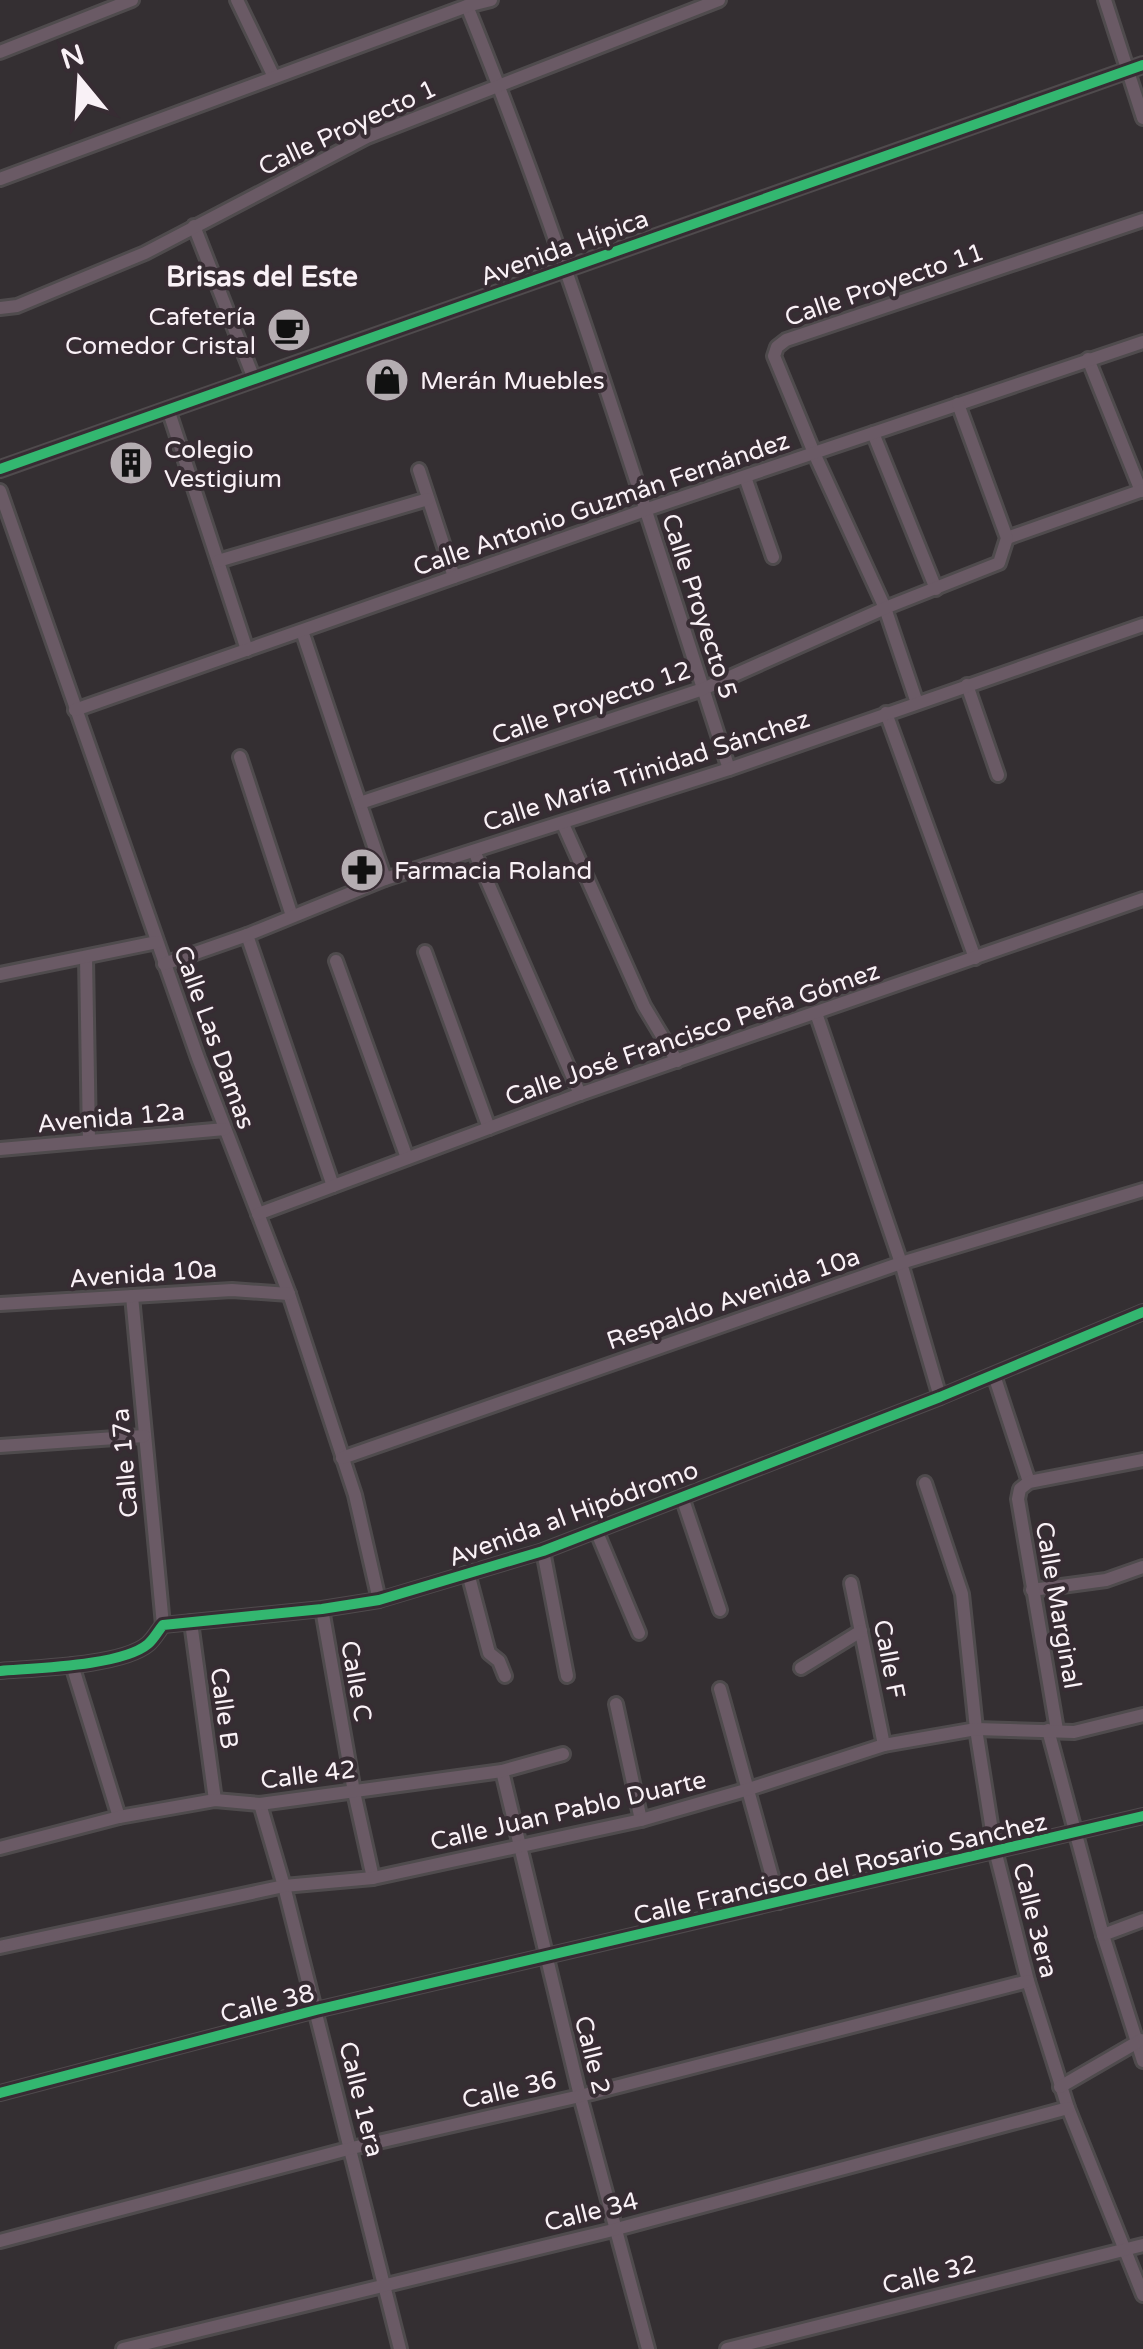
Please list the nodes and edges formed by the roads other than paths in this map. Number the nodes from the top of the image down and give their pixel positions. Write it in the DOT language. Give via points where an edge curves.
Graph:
graph roads {
  1 [pos="132,0"];
  2 [pos="237,0"];
  3 [pos="491,0"];
  4 [pos="720,0"];
  5 [pos="1105,0"];
  6 [pos="467,6"];
  7 [pos="0,52"];
  8 [pos="1135,68"];
  9 [pos="274,77"];
  10 [pos="498,84"];
  11 [pos="1143,118"];
  12 [pos="0,178"];
  13 [pos="1143,220"];
  14 [pos="194,226"];
  15 [pos="563,268"];
  16 [pos="0,308"];
  17 [pos="1143,342"];
  18 [pos="1088,359"];
  19 [pos="254,379"];
  20 [pos="958,404"];
  21 [pos="168,410"];
  22 [pos="872,433"];
  23 [pos="814,453"];
  24 [pos="0,469"];
  25 [pos="420,470"];
  26 [pos="744,477"];
  27 [pos="1142,490"];
  28 [pos="0,492"];
  29 [pos="428,500"];
  30 [pos="645,510"];
  31 [pos="1007,538"];
  32 [pos="773,558"];
  33 [pos="218,562"];
  34 [pos="454,577"];
  35 [pos="936,589"];
  36 [pos="885,608"];
  37 [pos="1143,624"];
  38 [pos="302,630"];
  39 [pos="247,650"];
  40 [pos="967,685"];
  41 [pos="703,689"];
  42 [pos="917,703"];
  43 [pos="75,710"];
  44 [pos="886,714"];
  45 [pos="240,757"];
  46 [pos="729,769"];
  47 [pos="998,775"];
  48 [pos="360,804"];
  49 [pos="563,824"];
  50 [pos="474,851"];
  51 [pos="385,879"];
  52 [pos="1143,899"];
  53 [pos="292,916"];
  54 [pos="247,935"];
  55 [pos="157,942"];
  56 [pos="424,952"];
  57 [pos="86,957"];
  58 [pos="975,958"];
  59 [pos="336,960"];
  60 [pos="164,964"];
  61 [pos="0,974"];
  62 [pos="816,1013"];
  63 [pos="678,1061"];
  64 [pos="580,1094"];
  65 [pos="488,1128"];
  66 [pos="225,1130"];
  67 [pos="89,1142"];
  68 [pos="0,1150"];
  69 [pos="407,1158"];
  70 [pos="334,1186"];
  71 [pos="1143,1190"];
  72 [pos="258,1214"];
  73 [pos="901,1263"];
  74 [pos="289,1294"];
  75 [pos="132,1296"];
  76 [pos="0,1304"];
  77 [pos="1143,1312"];
  78 [pos="994,1374"];
  79 [pos="940,1397"];
  80 [pos="144,1436"];
  81 [pos="0,1446"];
  82 [pos="342,1458"];
  83 [pos="1143,1460"];
  84 [pos="925,1483"];
  85 [pos="1024,1485"];
  86 [pos="682,1497"];
  87 [pos="596,1530"];
  88 [pos="543,1551"];
  89 [pos="1143,1567"];
  90 [pos="468,1573"];
  91 [pos="851,1583"];
  92 [pos="1032,1590"];
  93 [pos="379,1600"];
  94 [pos="322,1610"];
  95 [pos="720,1610"];
  96 [pos="191,1622"];
  97 [pos="163,1625"];
  98 [pos="861,1631"];
  99 [pos="639,1632"];
  100 [pos="72,1665"];
  101 [pos="801,1668"];
  102 [pos="0,1670"];
  103 [pos="505,1676"];
  104 [pos="567,1676"];
  105 [pos="720,1689"];
  106 [pos="616,1704"];
  107 [pos="1143,1715"];
  108 [pos="976,1729"];
  109 [pos="1052,1730"];
  110 [pos="884,1744"];
  111 [pos="563,1754"];
  112 [pos="502,1771"];
  113 [pos="749,1790"];
  114 [pos="354,1792"];
  115 [pos="215,1800"];
  116 [pos="260,1804"];
  117 [pos="1143,1816"];
  118 [pos="119,1817"];
  119 [pos="641,1820"];
  120 [pos="1075,1834"];
  121 [pos="521,1845"];
  122 [pos="0,1848"];
  123 [pos="996,1850"];
  124 [pos="374,1878"];
  125 [pos="284,1886"];
  126 [pos="779,1902"];
  127 [pos="1143,1920"];
  128 [pos="1102,1935"];
  129 [pos="0,1947"];
  130 [pos="546,1958"];
  131 [pos="1028,1981"];
  132 [pos="316,2010"];
  133 [pos="1140,2040"];
  134 [pos="1143,2061"];
  135 [pos="1060,2087"];
  136 [pos="0,2094"];
  137 [pos="580,2096"];
  138 [pos="1068,2108"];
  139 [pos="352,2148"];
  140 [pos="615,2230"];
  141 [pos="0,2241"];
  142 [pos="1143,2245"];
  143 [pos="1124,2248"];
  144 [pos="385,2284"];
  145 [pos="1143,2295"];
  146 [pos="123,2349"];
  147 [pos="400,2349"];
  148 [pos="648,2349"];
  149 [pos="727,2349"];
  1 -- 7 [label="street"];
  2 -- 9 [label="street"];
  3 -- 6 [label="street"];
  4 -- 10 [label="street, Calle Proyecto 1"];
  5 -- 8 [label="street"];
  6 -- 9 [label="street"];
  6 -- 10 [label="street, Calle Proyecto 5"];
  8 -- 11 [label="street"];
  8 -- 15 [label="street, Avenida Hípica"];
  9 -- 12 [label="street"];
  10 -- 14 [label="street, Calle Proyecto 1" via="367,136"];
  10 -- 15 [label="street, Calle Proyecto 5"];
  13 -- 23 [label="street, Calle Proyecto 11" via="786,340 774,356"];
  14 -- 16 [label="street, Calle Proyecto 1" via="127,260"];
  14 -- 19 [label="street"];
  15 -- 19 [label="street, Avenida Hípica"];
  15 -- 30 [label="street, Calle Proyecto 5"];
  17 -- 18 [label="street, Calle Antonio Guzmán Fernández"];
  18 -- 20 [label="street, Calle Antonio Guzmán Fernández"];
  18 -- 27 [label="street"];
  19 -- 21 [label="street, Avenida Hípica"];
  20 -- 22 [label="street, Calle Antonio Guzmán Fernández"];
  20 -- 31 [label="street"];
  21 -- 24 [label="street, Avenida Hípica"];
  21 -- 33 [label="street"];
  22 -- 23 [label="street, Calle Antonio Guzmán Fernández"];
  22 -- 35 [label="street"];
  23 -- 26 [label="street, Calle Antonio Guzmán Fernández"];
  23 -- 36 [label="street, Calle Proyecto 11"];
  25 -- 29 [label="street"];
  26 -- 30 [label="street, Calle Antonio Guzmán Fernández"];
  26 -- 32 [label="street"];
  27 -- 31 [label="street"];
  28 -- 43 [label="street, Calle Las Damas"];
  29 -- 33 [label="street"];
  29 -- 34 [label="street"];
  30 -- 34 [label="street, Calle Antonio Guzmán Fernández"];
  30 -- 41 [label="street, Calle Proyecto 5"];
  31 -- 35 [label="street, Calle Proyecto 12" via="999,563"];
  33 -- 39 [label="street"];
  34 -- 38 [label="street, Calle Antonio Guzmán Fernández"];
  35 -- 36 [label="street, Calle Proyecto 12"];
  36 -- 41 [label="street, Calle Proyecto 12"];
  36 -- 42 [label="street, Calle Proyecto 11"];
  37 -- 40 [label="street, Calle María Trinidad Sánchez"];
  38 -- 39 [label="street, Calle Antonio Guzmán Fernández"];
  38 -- 48 [label="street"];
  39 -- 43 [label="street, Calle Antonio Guzmán Fernández"];
  40 -- 42 [label="street, Calle María Trinidad Sánchez"];
  40 -- 47 [label="street"];
  41 -- 46 [label="street, Calle Proyecto 5"];
  41 -- 48 [label="street, Calle Proyecto 12"];
  42 -- 44 [label="street, Calle María Trinidad Sánchez"];
  43 -- 55 [label="street, Calle Las Damas"];
  44 -- 46 [label="street, Calle María Trinidad Sánchez"];
  44 -- 58 [label="street"];
  45 -- 53 [label="street"];
  46 -- 49 [label="street, Calle María Trinidad Sánchez"];
  48 -- 51 [label="street"];
  49 -- 50 [label="street, Calle María Trinidad Sánchez"];
  49 -- 63 [label="street" via="644,1006"];
  50 -- 51 [label="street, Calle María Trinidad Sánchez"];
  50 -- 64 [label="street"];
  51 -- 53 [label="street, Calle María Trinidad Sánchez"];
  52 -- 58 [label="street, Calle José Francisco Peña Gómez"];
  53 -- 54 [label="street, Calle María Trinidad Sánchez"];
  54 -- 60 [label="street, Calle María Trinidad Sánchez"];
  54 -- 70 [label="street"];
  55 -- 57 [label="street"];
  55 -- 60 [label="street, Calle Las Damas"];
  56 -- 65 [label="street"];
  57 -- 61 [label="street"];
  57 -- 67 [label="street"];
  58 -- 62 [label="street, Calle José Francisco Peña Gómez"];
  59 -- 69 [label="street"];
  60 -- 66 [label="street, Calle Las Damas"];
  62 -- 63 [label="street, Calle José Francisco Peña Gómez"];
  62 -- 73 [label="street"];
  63 -- 64 [label="street, Calle José Francisco Peña Gómez"];
  64 -- 65 [label="street, Calle José Francisco Peña Gómez"];
  65 -- 69 [label="street, Calle José Francisco Peña Gómez"];
  66 -- 67 [label="street, Avenida 12a"];
  66 -- 72 [label="street, Calle Las Damas"];
  67 -- 68 [label="street, Avenida 12a"];
  69 -- 70 [label="street, Calle José Francisco Peña Gómez"];
  70 -- 72 [label="street, Calle José Francisco Peña Gómez"];
  71 -- 73 [label="street, Respaldo Avenida 10a"];
  72 -- 74 [label="street, Calle Las Damas"];
  73 -- 79 [label="street"];
  73 -- 82 [label="street, Respaldo Avenida 10a"];
  74 -- 75 [label="street, Avenida 10a"];
  74 -- 82 [label="street, Calle Las Damas"];
  75 -- 76 [label="street, Avenida 10a"];
  75 -- 80 [label="street, Calle 17a"];
  77 -- 78 [label="street, Avenida al Hipódromo"];
  78 -- 79 [label="street, Avenida al Hipódromo"];
  78 -- 85 [label="street, Calle Marginal"];
  79 -- 86 [label="street, Avenida al Hipódromo"];
  80 -- 81 [label="street"];
  80 -- 97 [label="street, Calle 17a"];
  82 -- 93 [label="street, Calle Las Damas"];
  83 -- 85 [label="street"];
  84 -- 108 [label="street, Calle 3era" via="962,1594"];
  85 -- 92 [label="street, Calle Marginal" via="1018,1499"];
  86 -- 87 [label="street, Avenida al Hipódromo"];
  86 -- 95 [label="street"];
  87 -- 88 [label="street, Avenida al Hipódromo"];
  87 -- 99 [label="street"];
  88 -- 90 [label="street, Avenida al Hipódromo"];
  88 -- 104 [label="street"];
  89 -- 92 [label="street" via="1106,1580"];
  90 -- 93 [label="street, Avenida al Hipódromo"];
  90 -- 103 [label="street" via="489,1654"];
  91 -- 98 [label="street, Calle F"];
  92 -- 109 [label="street, Calle Marginal"];
  93 -- 94 [label="street, Avenida al Hipódromo"];
  94 -- 96 [label="street, Avenida al Hipódromo"];
  94 -- 114 [label="street, Calle C"];
  96 -- 97 [label="street, Avenida al Hipódromo"];
  96 -- 115 [label="street, Calle B"];
  97 -- 100 [label="street" via="149,1644 132,1652"];
  98 -- 101 [label="street"];
  98 -- 110 [label="street, Calle F"];
  100 -- 102 [label="street"];
  100 -- 118 [label="street"];
  105 -- 113 [label="street"];
  106 -- 119 [label="street"];
  107 -- 109 [label="street, Calle Juan Pablo Duarte" via="1074,1732"];
  108 -- 109 [label="street, Calle Juan Pablo Duarte"];
  108 -- 110 [label="street, Calle Juan Pablo Duarte"];
  108 -- 123 [label="street, Calle 3era"];
  109 -- 120 [label="street, Calle Marginal"];
  110 -- 113 [label="street, Calle Juan Pablo Duarte"];
  111 -- 112 [label="street, Calle 42"];
  112 -- 114 [label="street, Calle 42"];
  112 -- 121 [label="street, Calle 2"];
  113 -- 119 [label="street, Calle Juan Pablo Duarte"];
  113 -- 126 [label="street"];
  114 -- 116 [label="street, Calle 42"];
  114 -- 124 [label="street, Calle C"];
  115 -- 116 [label="street, Calle 42"];
  115 -- 118 [label="street, Calle 42"];
  116 -- 125 [label="street, Calle 1era"];
  117 -- 120 [label="street, Calle Francisco del Rosario Sanchez"];
  118 -- 122 [label="street, Calle 42"];
  119 -- 121 [label="street, Calle Juan Pablo Duarte"];
  120 -- 123 [label="street, Calle Francisco del Rosario Sanchez"];
  120 -- 128 [label="street, Calle Marginal"];
  121 -- 124 [label="street, Calle Juan Pablo Duarte"];
  121 -- 130 [label="street, Calle 2"];
  123 -- 126 [label="street, Calle Francisco del Rosario Sanchez"];
  123 -- 131 [label="street, Calle 3era"];
  124 -- 125 [label="street, Calle Juan Pablo Duarte"];
  125 -- 129 [label="street, Calle Juan Pablo Duarte"];
  125 -- 132 [label="street, Calle 1era"];
  126 -- 130 [label="street, Calle Francisco del Rosario Sanchez"];
  127 -- 128 [label="street"];
  128 -- 133 [label="street, Calle Marginal"];
  130 -- 132 [label="street, Calle 38"];
  130 -- 137 [label="street, Calle 2"];
  131 -- 135 [label="street, Calle 3era"];
  131 -- 137 [label="street, Calle 36"];
  132 -- 136 [label="street, Calle 38"];
  132 -- 139 [label="street, Calle 1era"];
  133 -- 134 [label="street, Calle Marginal"];
  133 -- 135 [label="street"];
  135 -- 138 [label="street, Calle 3era"];
  137 -- 139 [label="street, Calle 36"];
  137 -- 140 [label="street, Calle 2"];
  138 -- 140 [label="street, Calle 34"];
  138 -- 143 [label="street, Calle 3era"];
  139 -- 141 [label="street, Calle 36"];
  139 -- 144 [label="street, Calle 1era"];
  140 -- 144 [label="street, Calle 34"];
  140 -- 148 [label="street, Calle 2"];
  142 -- 143 [label="street, Calle 32"];
  143 -- 145 [label="street, Calle 3era"];
  143 -- 149 [label="street, Calle 32"];
  144 -- 146 [label="street, Calle 34"];
  144 -- 147 [label="street, Calle 1era"];
}
